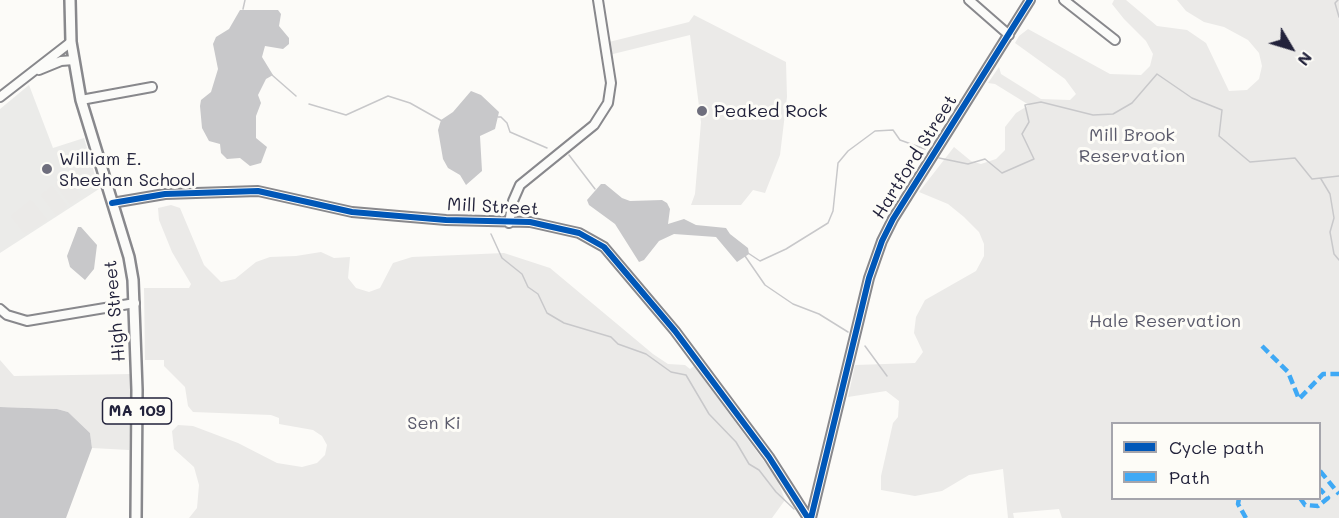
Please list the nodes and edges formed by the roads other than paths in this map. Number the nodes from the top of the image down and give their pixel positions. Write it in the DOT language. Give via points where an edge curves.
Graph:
graph roads {
  1 [pos="70,0"];
  2 [pos="598,0"];
  3 [pos="969,0"];
  4 [pos="1030,0"];
  5 [pos="1064,0"];
  6 [pos="1009,35"];
  7 [pos="1115,40"];
  8 [pos="71,42"];
  9 [pos="74,60"];
  10 [pos="35,71"];
  11 [pos="152,87"];
  12 [pos="0,97"];
  13 [pos="81,100"];
  14 [pos="112,202"];
  15 [pos="509,223"];
  16 [pos="135,303"];
  17 [pos="0,309"];
  18 [pos="136,518"];
  19 [pos="810,518"];
  1 -- 8 [label="main road, High Street / MA 109"];
  2 -- 15 [label="street" via="611,83 608,104 594,125 520,184"];
  3 -- 6 [label="street"];
  4 -- 6 [label="street, Hartford Street"];
  5 -- 7 [label="street"];
  6 -- 19 [label="street, Hartford Street" via="882,241 869,278"];
  8 -- 9 [label="main road, High Street / MA 109"];
  8 -- 10 [label="street"];
  9 -- 10 [label="street"];
  9 -- 13 [label="main road, High Street / MA 109"];
  10 -- 12 [label="street"];
  11 -- 13 [label="street"];
  13 -- 14 [label="main road, High Street / MA 109"];
  14 -- 15 [label="street, Mill Street" via="165,194 258,191 352,212"];
  14 -- 16 [label="main road, High Street / MA 109" via="129,257"];
  15 -- 19 [label="street, Mill Street" via="549,225 579,233 604,247 675,331 770,457"];
  16 -- 17 [label="street" via="27,321"];
  16 -- 18 [label="main road, High Street / MA 109"];
}
